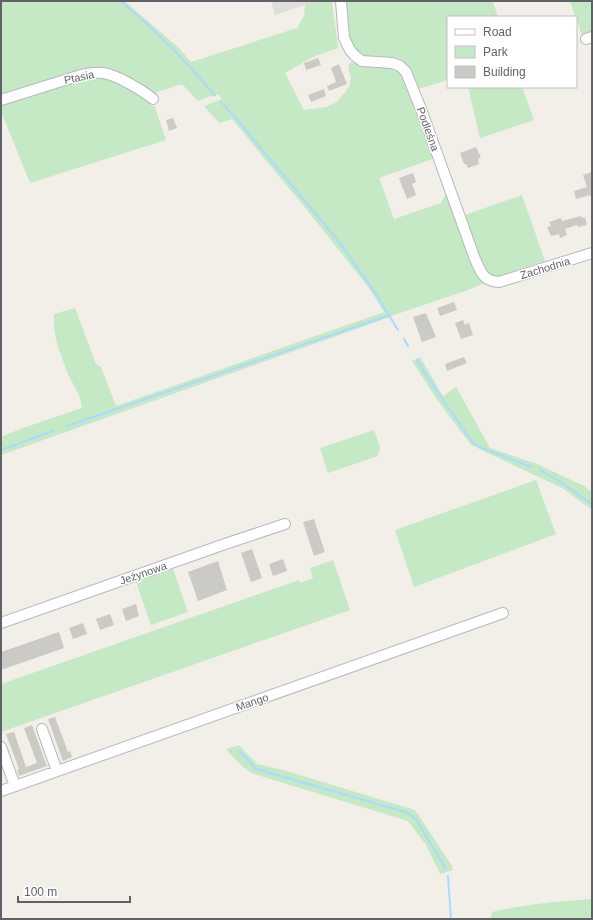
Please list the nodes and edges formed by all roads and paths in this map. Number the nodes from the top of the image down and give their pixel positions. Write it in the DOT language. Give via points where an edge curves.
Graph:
graph roads {
  1 [pos="341,1"];
  2 [pos="153,99"];
  3 [pos="1,100"];
  4 [pos="592,253"];
  5 [pos="499,282"];
  6 [pos="285,524"];
  7 [pos="503,613"];
  8 [pos="1,623"];
  9 [pos="42,729"];
  10 [pos="1,747"];
  11 [pos="57,771"];
  12 [pos="15,786"];
  13 [pos="1,790"];
  1 -- 5 [label="street, Podleśna" via="344,38 354,55 362,60 392,63 406,72 475,259 488,280"];
  2 -- 3 [label="street, Ptasia" via="112,76 92,72"];
  4 -- 5 [label="street, Zachodnia"];
  6 -- 8 [label="street, Jeżynowa"];
  7 -- 11 [label="street, Mango"];
  9 -- 11 [label="street"];
  10 -- 12 [label="street"];
  11 -- 12 [label="street, Mango"];
  12 -- 13 [label="street, Mango"];
}
